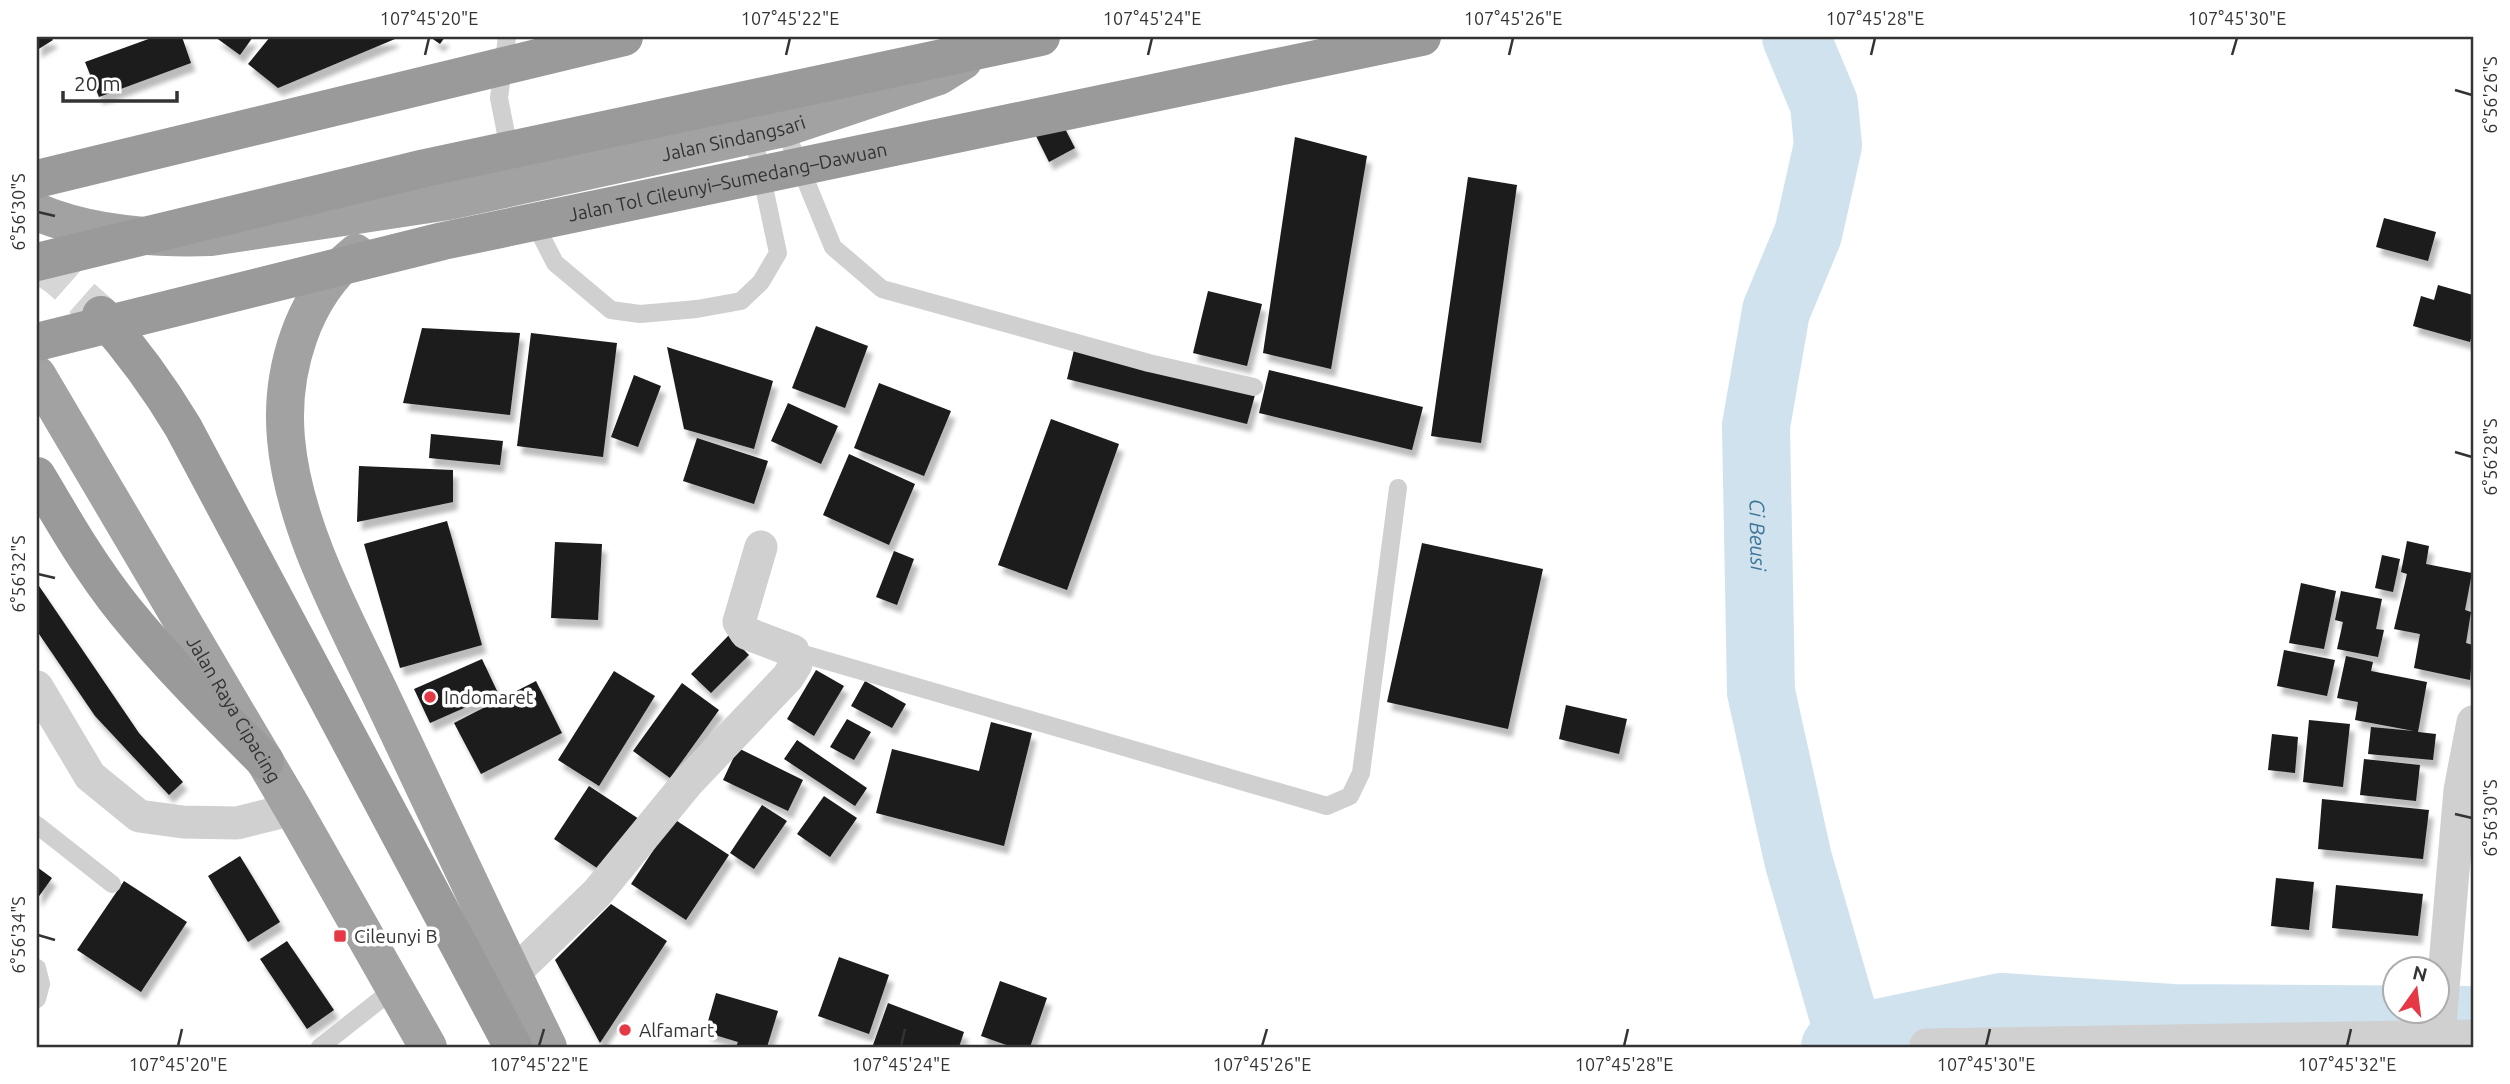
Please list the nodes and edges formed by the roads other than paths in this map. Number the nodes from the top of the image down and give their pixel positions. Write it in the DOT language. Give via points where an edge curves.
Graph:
graph roads {
  1 [pos="507,37"];
  2 [pos="624,37"];
  3 [pos="1004,37"];
  4 [pos="1041,37"];
  5 [pos="1422,37"];
  6 [pos="769,131"];
  7 [pos="37,179"];
  8 [pos="523,198"];
  9 [pos="449,201"];
  10 [pos="37,212"];
  11 [pos="37,262"];
  12 [pos="101,315"];
  13 [pos="37,342"];
  14 [pos="37,375"];
  15 [pos="1254,387"];
  16 [pos="37,476"];
  17 [pos="1398,488"];
  18 [pos="761,547"];
  19 [pos="793,651"];
  20 [pos="37,687"];
  21 [pos="2473,722"];
  22 [pos="265,761"];
  23 [pos="293,809"];
  24 [pos="37,825"];
  25 [pos="111,884"];
  26 [pos="2455,961"];
  27 [pos="37,968"];
  28 [pos="513,974"];
  29 [pos="395,988"];
  30 [pos="37,999"];
  31 [pos="2439,1035"];
  32 [pos="2473,1036"];
  33 [pos="1926,1045"];
  34 [pos="320,1047"];
  35 [pos="428,1047"];
  36 [pos="513,1047"];
  37 [pos="548,1047"];
  1 -- 8 [label="lane" via="499,97"];
  2 -- 7 [label="highway, bridge"];
  3 -- 6 [label="highway, Jalan Sindangsari" via="939,76"];
  4 -- 11 [label="highway, bridge" via="425,168"];
  5 -- 13 [label="highway, Jalan Tol Cileunyi–Sumedang–Dawuan, bridge" via="443,241"];
  6 -- 8 [label="highway, Jalan Sindangsari"];
  6 -- 8 [label="lane" via="778,253 761,282 741,300 640,314 611,310 555,263"];
  6 -- 15 [label="lane" via="833,247 881,289"];
  8 -- 9 [label="highway, Jalan Sindangsari"];
  9 -- 10 [label="highway" via="180,238 132,236"];
  9 -- 28 [label="highway" via="372,240 324,286 298,338 284,407 286,440 303,518 343,614"];
  12 -- 36 [label="highway" via="132,350 183,427"];
  14 -- 22 [label="highway, Jalan Raya Cipacing"];
  16 -- 22 [label="highway" via="70,533 124,609 188,684"];
  17 -- 19 [label="lane" via="1362,773 1350,796 1327,806"];
  18 -- 19 [label="street" via="739,622 746,633"];
  19 -- 28 [label="street" via="796,664 788,677 688,782 597,893"];
  20 -- 23 [label="street" via="90,776 139,816 237,823"];
  21 -- 26 [label="street" via="2460,790"];
  22 -- 23 [label="highway, Jalan Raya Cipacing"];
  23 -- 29 [label="highway, Jalan Raya Cipacing"];
  24 -- 25 [label="lane"];
  26 -- 31 [label="street"];
  27 -- 30 [label="lane" via="41,984"];
  28 -- 37 [label="highway"];
  29 -- 34 [label="lane"];
  29 -- 35 [label="highway, Jalan Raya Cipacing"];
  31 -- 32 [label="street"];
  31 -- 33 [label="street"];
}
